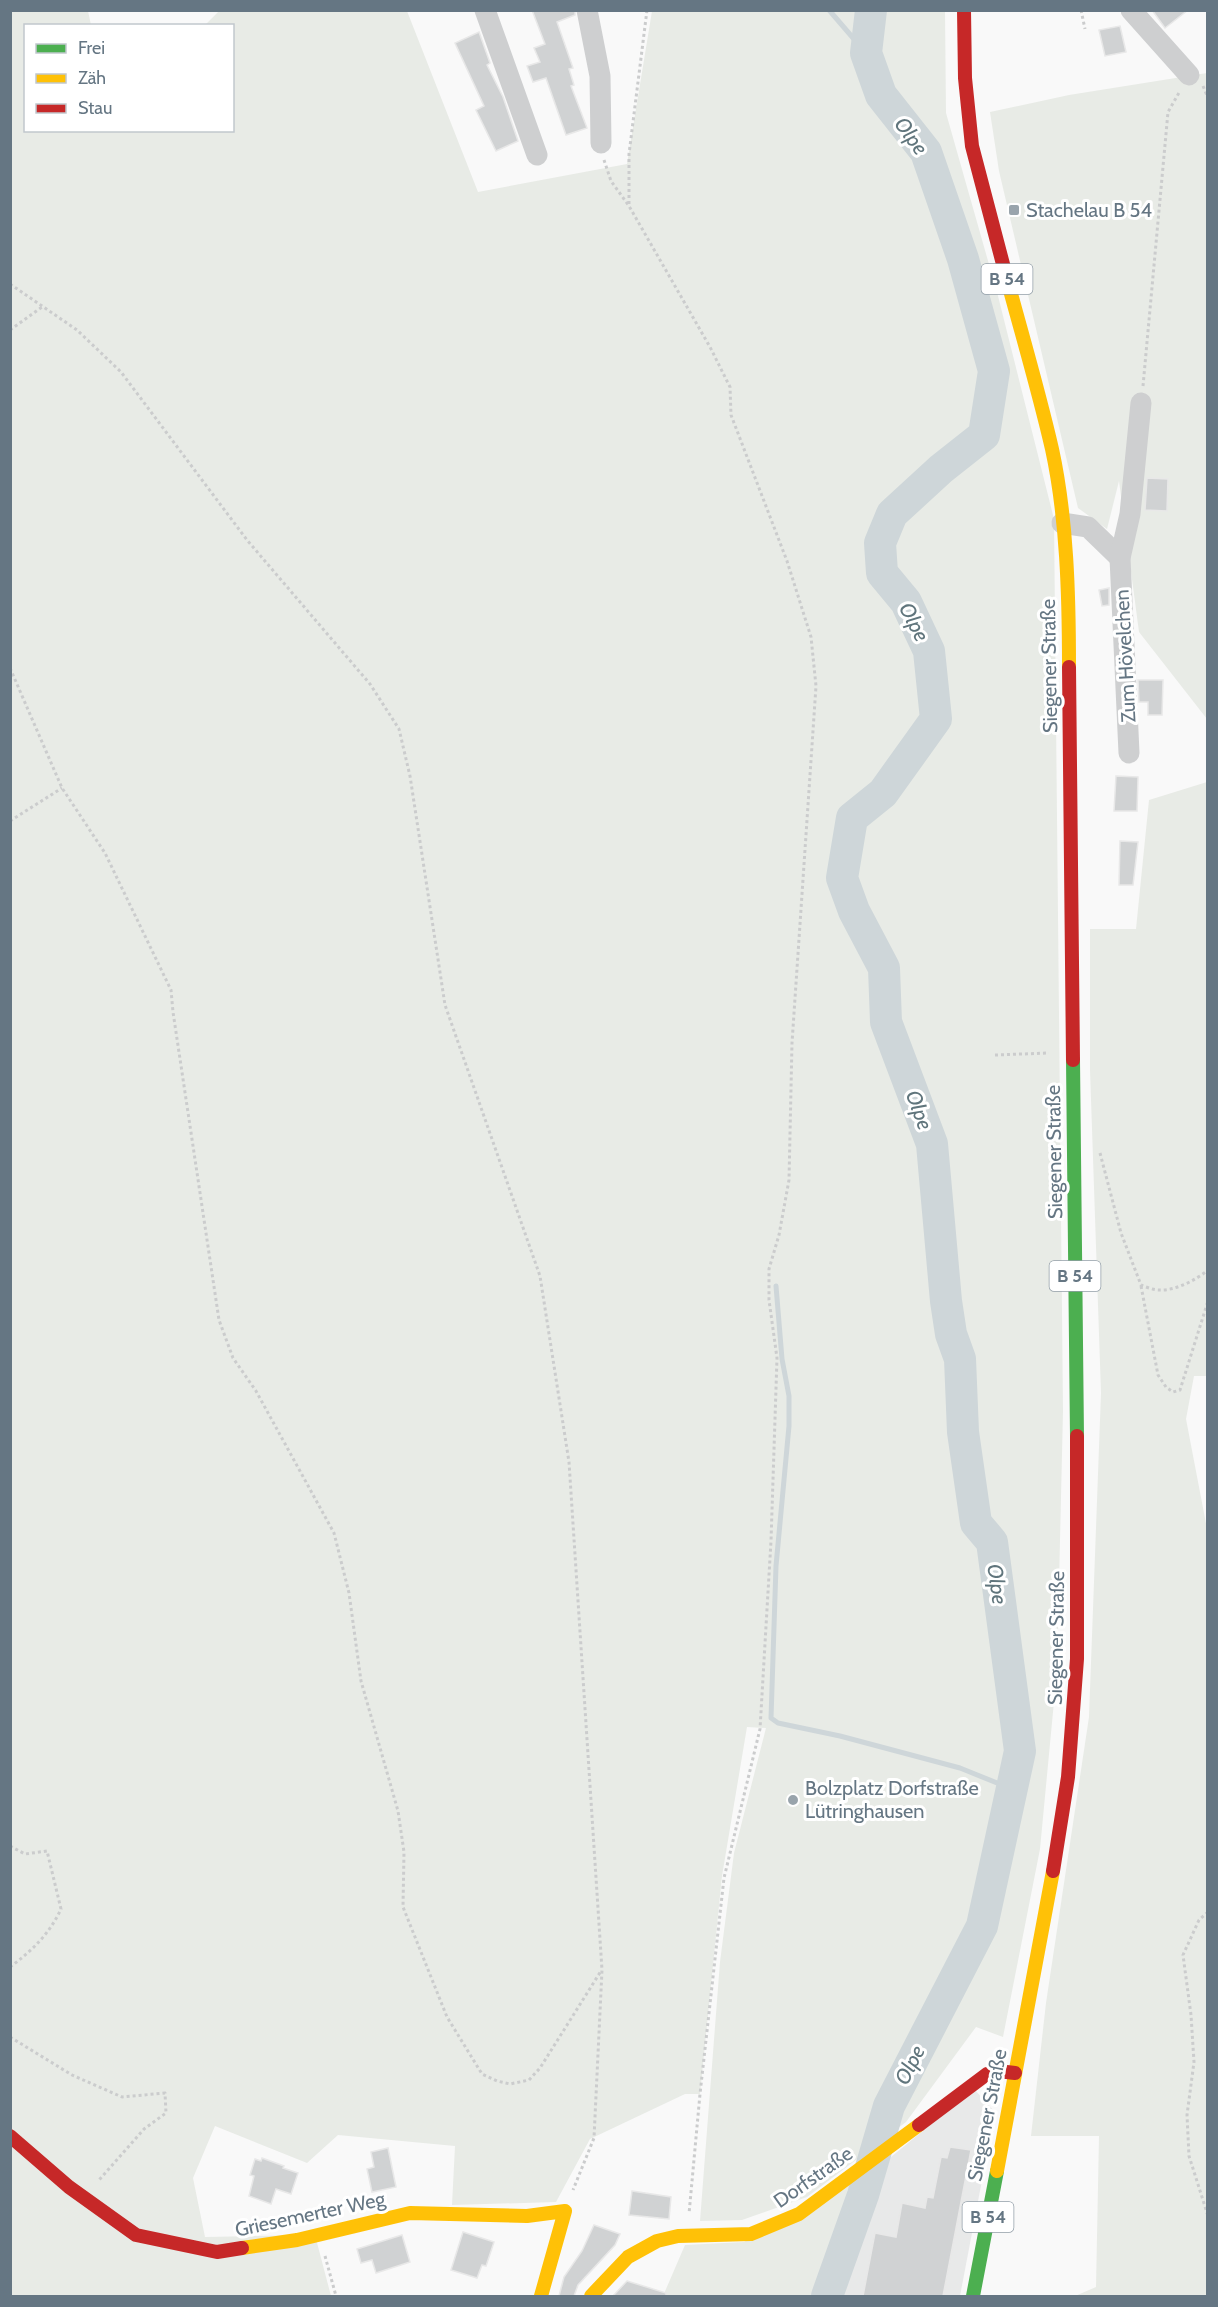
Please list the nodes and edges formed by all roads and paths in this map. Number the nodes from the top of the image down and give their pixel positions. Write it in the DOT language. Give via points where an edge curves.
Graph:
graph roads {
  1 [pos="485,10"];
  2 [pos="587,10"];
  3 [pos="647,10"];
  4 [pos="964,10"];
  5 [pos="1081,10"];
  6 [pos="1131,10"];
  7 [pos="1085,29"];
  8 [pos="1189,75"];
  9 [pos="601,143"];
  10 [pos="537,155"];
  11 [pos="629,206"];
  12 [pos="10,284"];
  13 [pos="42,307"];
  14 [pos="10,330"];
  15 [pos="1141,403"];
  16 [pos="1062,523"];
  17 [pos="1120,558"];
  18 [pos="10,668"];
  19 [pos="1129,753"];
  20 [pos="62,788"];
  21 [pos="10,821"];
  22 [pos="1072,1052"];
  23 [pos="995,1055"];
  24 [pos="1098,1147"];
  25 [pos="1208,1270"];
  26 [pos="1140,1285"];
  27 [pos="1208,1301"];
  28 [pos="10,1846"];
  29 [pos="1208,1912"];
  30 [pos="10,1966"];
  31 [pos="602,1970"];
  32 [pos="10,2037"];
  33 [pos="1015,2073"];
  34 [pos="10,2136"];
  35 [pos="84,2197"];
  36 [pos="565,2211"];
  37 [pos="1208,2216"];
  38 [pos="319,2234"];
  39 [pos="687,2236"];
  40 [pos="336,2296"];
  41 [pos="541,2296"];
  42 [pos="591,2296"];
  43 [pos="973,2296"];
  1 -- 10 [label="street"];
  2 -- 9 [label="street" via="600,76"];
  3 -- 11 [label="path" via="629,154"];
  4 -- 16 [label="main road, Siegener Straße / B 54" via="963,60 972,146 1052,450"];
  5 -- 7 [label="path"];
  6 -- 8 [label="street"];
  8 -- 15 [label="path" via="1168,112"];
  9 -- 11 [label="path" via="610,181"];
  11 -- 39 [label="path" via="730,387 731,415 787,561 811,637 816,686 792,1043 789,1180 770,1269 769,1300 777,1358 759,1729 724,1878"];
  12 -- 13 [label="path"];
  13 -- 14 [label="path"];
  13 -- 31 [label="path" via="77,330 121,372 247,540 370,684 399,729 410,776 445,1005 542,1288 569,1462"];
  15 -- 17 [label="street, Zum Hövelchen" via="1130,514"];
  16 -- 17 [label="street" via="1088,527"];
  16 -- 22 [label="main road, Siegener Straße / B 54" via="1069,616"];
  17 -- 19 [label="street, Zum Hövelchen"];
  18 -- 20 [label="path"];
  20 -- 21 [label="path"];
  20 -- 31 [label="path" via="105,853 171,990 219,1320 233,1358 256,1390 334,1533 349,1593 361,1681 398,1811 404,1852 403,1907 447,2017 482,2074 510,2084 529,2080"];
  22 -- 23 [label="path"];
  22 -- 33 [label="main road, Siegener Straße / B 54" via="1078,1552 1073,1726 1052,1879"];
  24 -- 26 [label="path" via="1121,1233"];
  25 -- 26 [label="path" via="1179,1286 1159,1291"];
  26 -- 27 [label="path" via="1158,1375 1173,1392 1180,1390"];
  28 -- 30 [label="path" via="25,1854 47,1851 61,1909 45,1936"];
  29 -- 37 [label="path" via="1183,1955 1194,2062 1187,2115 1189,2156"];
  31 -- 36 [label="path" via="594,2138"];
  32 -- 35 [label="path" via="72,2075 122,2097 165,2093 166,2113 144,2129"];
  33 -- 39 [label="main road, Dorfstraße" via="987,2074 799,2214 760,2232"];
  33 -- 43 [label="main road, Siegener Straße / B 54"];
  34 -- 35 [label="main road, Griesemerter Weg"];
  35 -- 38 [label="main road, Griesemerter Weg" via="136,2235 218,2252"];
  36 -- 38 [label="main road, Griesemerter Weg" via="527,2216 410,2213"];
  36 -- 41 [label="main road"];
  38 -- 40 [label="path"];
  39 -- 42 [label="main road, Dorfstraße" via="658,2240 634,2252"];
}
